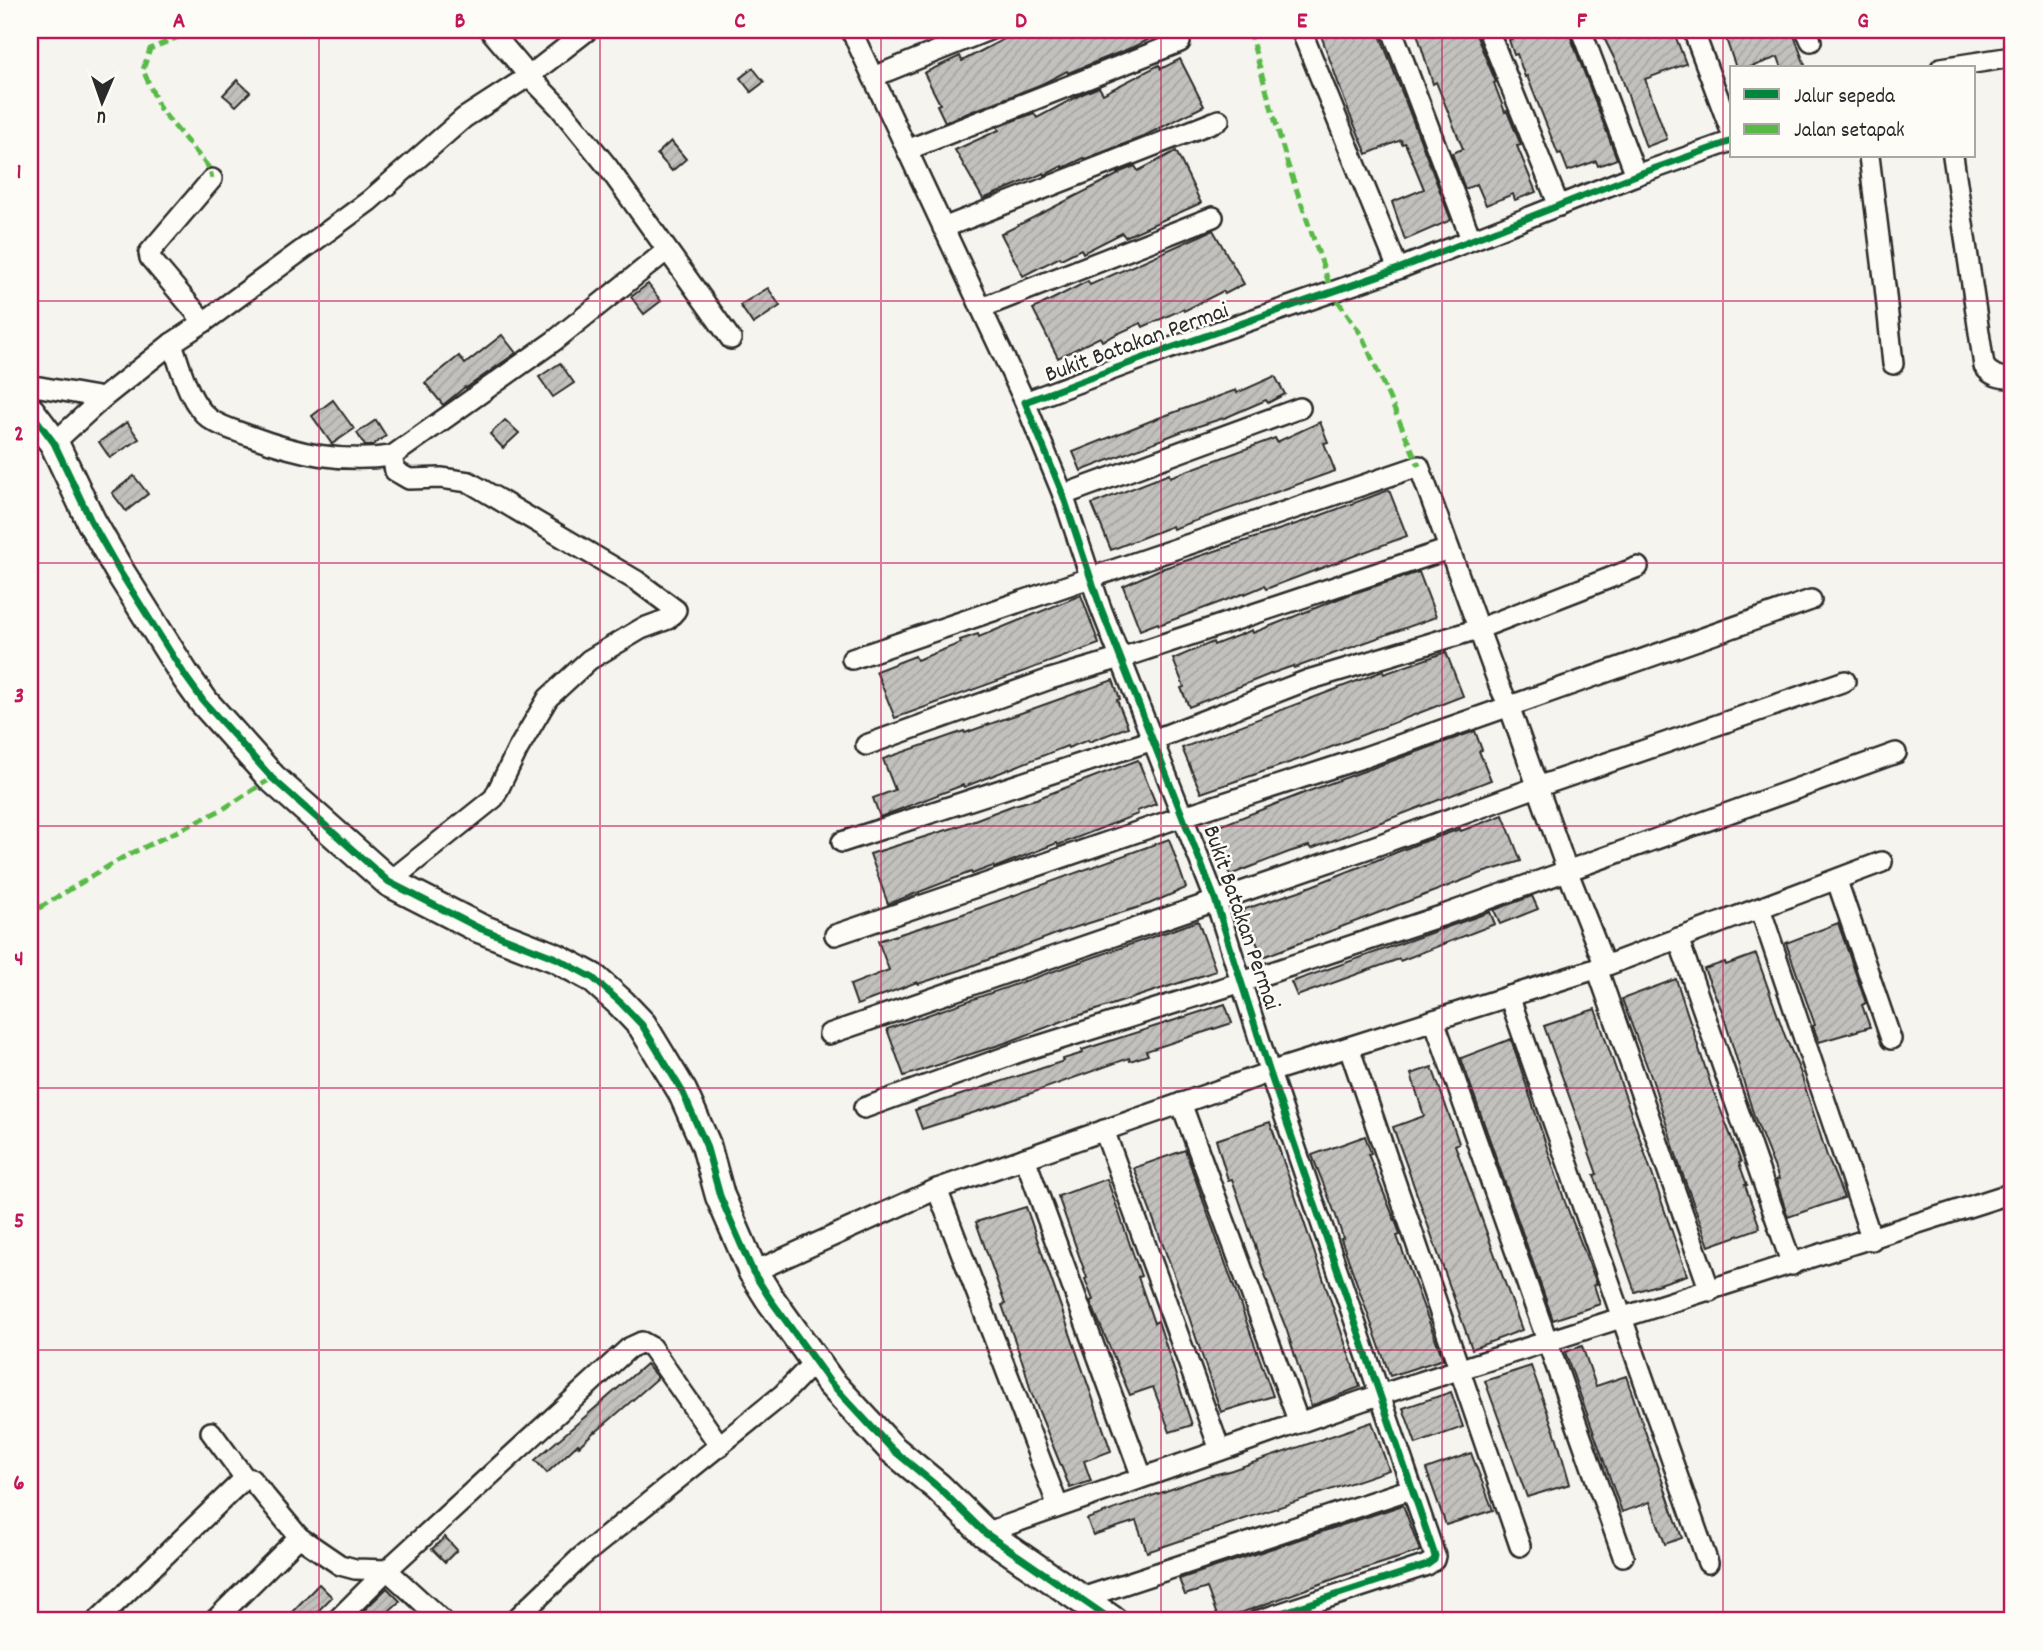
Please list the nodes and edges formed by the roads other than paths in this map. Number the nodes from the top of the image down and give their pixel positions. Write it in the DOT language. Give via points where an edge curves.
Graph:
graph roads {
  1 [pos="490,30"];
  2 [pos="588,30"];
  3 [pos="850,30"];
  4 [pos="989,30"];
  5 [pos="1301,30"];
  6 [pos="1392,30"];
  7 [pos="1488,30"];
  8 [pos="1581,30"];
  9 [pos="1693,30"];
  10 [pos="1180,42"];
  11 [pos="2012,57"];
  12 [pos="1954,66"];
  13 [pos="528,76"];
  14 [pos="873,77"];
  15 [pos="1219,120"];
  16 [pos="1730,129"];
  17 [pos="1730,142"];
  18 [pos="907,150"];
  19 [pos="1869,158"];
  20 [pos="1953,158"];
  21 [pos="1636,175"];
  22 [pos="212,179"];
  23 [pos="1559,206"];
  24 [pos="1213,217"];
  25 [pos="943,228"];
  26 [pos="1471,240"];
  27 [pos="666,251"];
  28 [pos="1398,269"];
  29 [pos="981,308"];
  30 [pos="204,322"];
  31 [pos="731,339"];
  32 [pos="172,342"];
  33 [pos="1893,364"];
  34 [pos="2012,378"];
  35 [pos="30,387"];
  36 [pos="103,398"];
  37 [pos="1025,402"];
  38 [pos="1300,408"];
  39 [pos="30,411"];
  40 [pos="54,443"];
  41 [pos="392,456"];
  42 [pos="1063,495"];
  43 [pos="1449,549"];
  44 [pos="1638,567"];
  45 [pos="1089,578"];
  46 [pos="1811,600"];
  47 [pos="1478,629"];
  48 [pos="1121,658"];
  49 [pos="852,659"];
  50 [pos="1845,681"];
  51 [pos="1509,706"];
  52 [pos="1153,740"];
  53 [pos="866,745"];
  54 [pos="1896,753"];
  55 [pos="1537,787"];
  56 [pos="1181,817"];
  57 [pos="842,842"];
  58 [pos="1882,862"];
  59 [pos="1567,870"];
  60 [pos="1837,881"];
  61 [pos="389,882"];
  62 [pos="1216,899"];
  63 [pos="1760,908"];
  64 [pos="835,935"];
  65 [pos="1678,939"];
  66 [pos="1601,967"];
  67 [pos="1242,982"];
  68 [pos="1509,996"];
  69 [pos="1434,1020"];
  70 [pos="829,1034"];
  71 [pos="1891,1039"];
  72 [pos="1349,1047"];
  73 [pos="1270,1073"];
  74 [pos="1181,1104"];
  75 [pos="864,1108"];
  76 [pos="1104,1130"];
  77 [pos="1025,1158"];
  78 [pos="937,1189"];
  79 [pos="2012,1193"];
  80 [pos="1872,1240"];
  81 [pos="1791,1265"];
  82 [pos="753,1272"];
  83 [pos="1710,1291"];
  84 [pos="1624,1318"];
  85 [pos="1546,1343"];
  86 [pos="814,1362"];
  87 [pos="1461,1370"];
  88 [pos="1379,1395"];
  89 [pos="1299,1423"];
  90 [pos="211,1432"];
  91 [pos="720,1446"];
  92 [pos="1220,1450"];
  93 [pos="1142,1477"];
  94 [pos="245,1478"];
  95 [pos="1411,1489"];
  96 [pos="1058,1506"];
  97 [pos="985,1533"];
  98 [pos="299,1537"];
  99 [pos="1520,1546"];
  100 [pos="1623,1556"];
  101 [pos="1708,1563"];
  102 [pos="387,1570"];
  103 [pos="1079,1599"];
  104 [pos="97,1621"];
  105 [pos="214,1621"];
  106 [pos="336,1621"];
  107 [pos="443,1621"];
  108 [pos="513,1621"];
  109 [pos="1113,1621"];
  110 [pos="1257,1621"];
  1 -- 13 [label="street"];
  2 -- 13 [label="street"];
  3 -- 14 [label="street"];
  4 -- 14 [label="street"];
  5 -- 28 [label="street"];
  6 -- 26 [label="street"];
  7 -- 23 [label="street"];
  8 -- 21 [label="street"];
  9 -- 16 [label="street"];
  10 -- 18 [label="street"];
  11 -- 12 [label="street"];
  13 -- 27 [label="street" via="607,166"];
  13 -- 30 [label="street" via="464,118 369,201"];
  14 -- 18 [label="street"];
  15 -- 25 [label="street"];
  17 -- 21 [label="street, Bukit Batakan Permai"];
  18 -- 25 [label="street"];
  19 -- 33 [label="street"];
  20 -- 34 [label="street" via="1984,366 1989,373"];
  21 -- 23 [label="street, Bukit Batakan Permai"];
  22 -- 30 [label="street" via="149,253"];
  23 -- 26 [label="street, Bukit Batakan Permai"];
  24 -- 29 [label="street"];
  25 -- 29 [label="street"];
  26 -- 28 [label="street, Bukit Batakan Permai"];
  27 -- 31 [label="street"];
  27 -- 41 [label="street" via="554,341"];
  28 -- 37 [label="street, Bukit Batakan Permai"];
  29 -- 37 [label="street"];
  30 -- 32 [label="street"];
  32 -- 36 [label="street"];
  32 -- 41 [label="street" via="188,390 209,418 293,452 362,460"];
  35 -- 36 [label="street"];
  36 -- 40 [label="street"];
  37 -- 42 [label="street, Bukit Batakan Permai"];
  38 -- 42 [label="street"];
  39 -- 40 [label="street"];
  40 -- 61 [label="street" via="90,522 204,702 272,778"];
  41 -- 61 [label="street" via="395,471 409,479 468,482 676,610 668,619 641,629 589,660 548,698 494,798"];
  42 -- 45 [label="street, Bukit Batakan Permai"];
  43 -- 45 [label="street" via="1419,466"];
  43 -- 47 [label="street"];
  43 -- 48 [label="street"];
  44 -- 47 [label="street"];
  45 -- 48 [label="street, Bukit Batakan Permai"];
  45 -- 49 [label="street"];
  46 -- 51 [label="street"];
  47 -- 51 [label="street"];
  47 -- 52 [label="street" via="1308,680"];
  48 -- 52 [label="street, Bukit Batakan Permai"];
  48 -- 53 [label="street"];
  50 -- 55 [label="street"];
  51 -- 55 [label="street"];
  51 -- 56 [label="street"];
  52 -- 56 [label="street, Bukit Batakan Permai"];
  52 -- 57 [label="street"];
  54 -- 59 [label="street"];
  55 -- 59 [label="street"];
  55 -- 62 [label="street"];
  56 -- 62 [label="street, Bukit Batakan Permai"];
  56 -- 64 [label="street"];
  58 -- 60 [label="street"];
  59 -- 66 [label="street"];
  59 -- 67 [label="street"];
  60 -- 63 [label="street"];
  60 -- 71 [label="street"];
  61 -- 82 [label="street" via="593,978 642,1025 682,1091"];
  62 -- 67 [label="street, Bukit Batakan Permai"];
  62 -- 70 [label="street"];
  63 -- 65 [label="street"];
  63 -- 80 [label="street"];
  65 -- 66 [label="street"];
  65 -- 81 [label="street"];
  66 -- 68 [label="street"];
  66 -- 83 [label="street"];
  67 -- 73 [label="street, Bukit Batakan Permai"];
  67 -- 75 [label="street" via="1019,1052"];
  68 -- 69 [label="street"];
  68 -- 84 [label="street"];
  69 -- 72 [label="street"];
  69 -- 85 [label="street"];
  72 -- 73 [label="street"];
  72 -- 87 [label="street"];
  73 -- 74 [label="street"];
  73 -- 88 [label="street, Bukit Batakan Permai"];
  74 -- 76 [label="street"];
  74 -- 89 [label="street"];
  76 -- 77 [label="street"];
  76 -- 92 [label="street"];
  77 -- 78 [label="street"];
  77 -- 93 [label="street"];
  78 -- 82 [label="street"];
  78 -- 96 [label="street"];
  79 -- 80 [label="street"];
  80 -- 81 [label="street"];
  81 -- 83 [label="street"];
  82 -- 86 [label="street"];
  83 -- 84 [label="street"];
  84 -- 85 [label="street"];
  84 -- 101 [label="street"];
  85 -- 87 [label="street"];
  85 -- 100 [label="street"];
  86 -- 91 [label="street"];
  86 -- 97 [label="street" via="884,1441"];
  87 -- 88 [label="street"];
  87 -- 99 [label="street"];
  88 -- 89 [label="street"];
  88 -- 95 [label="street, Bukit Batakan Permai"];
  89 -- 92 [label="street"];
  90 -- 94 [label="street"];
  91 -- 102 [label="street" via="651,1348 642,1342 629,1348"];
  91 -- 108 [label="street" via="581,1557"];
  92 -- 93 [label="street"];
  93 -- 96 [label="street"];
  94 -- 98 [label="street" via="251,1479"];
  94 -- 104 [label="street"];
  95 -- 103 [label="street"];
  95 -- 110 [label="street, Bukit Batakan Permai" via="1434,1560 1427,1566"];
  96 -- 97 [label="street"];
  97 -- 103 [label="street"];
  98 -- 102 [label="street" via="340,1566"];
  98 -- 105 [label="street"];
  102 -- 106 [label="street"];
  102 -- 107 [label="street"];
  103 -- 109 [label="street"];
}
